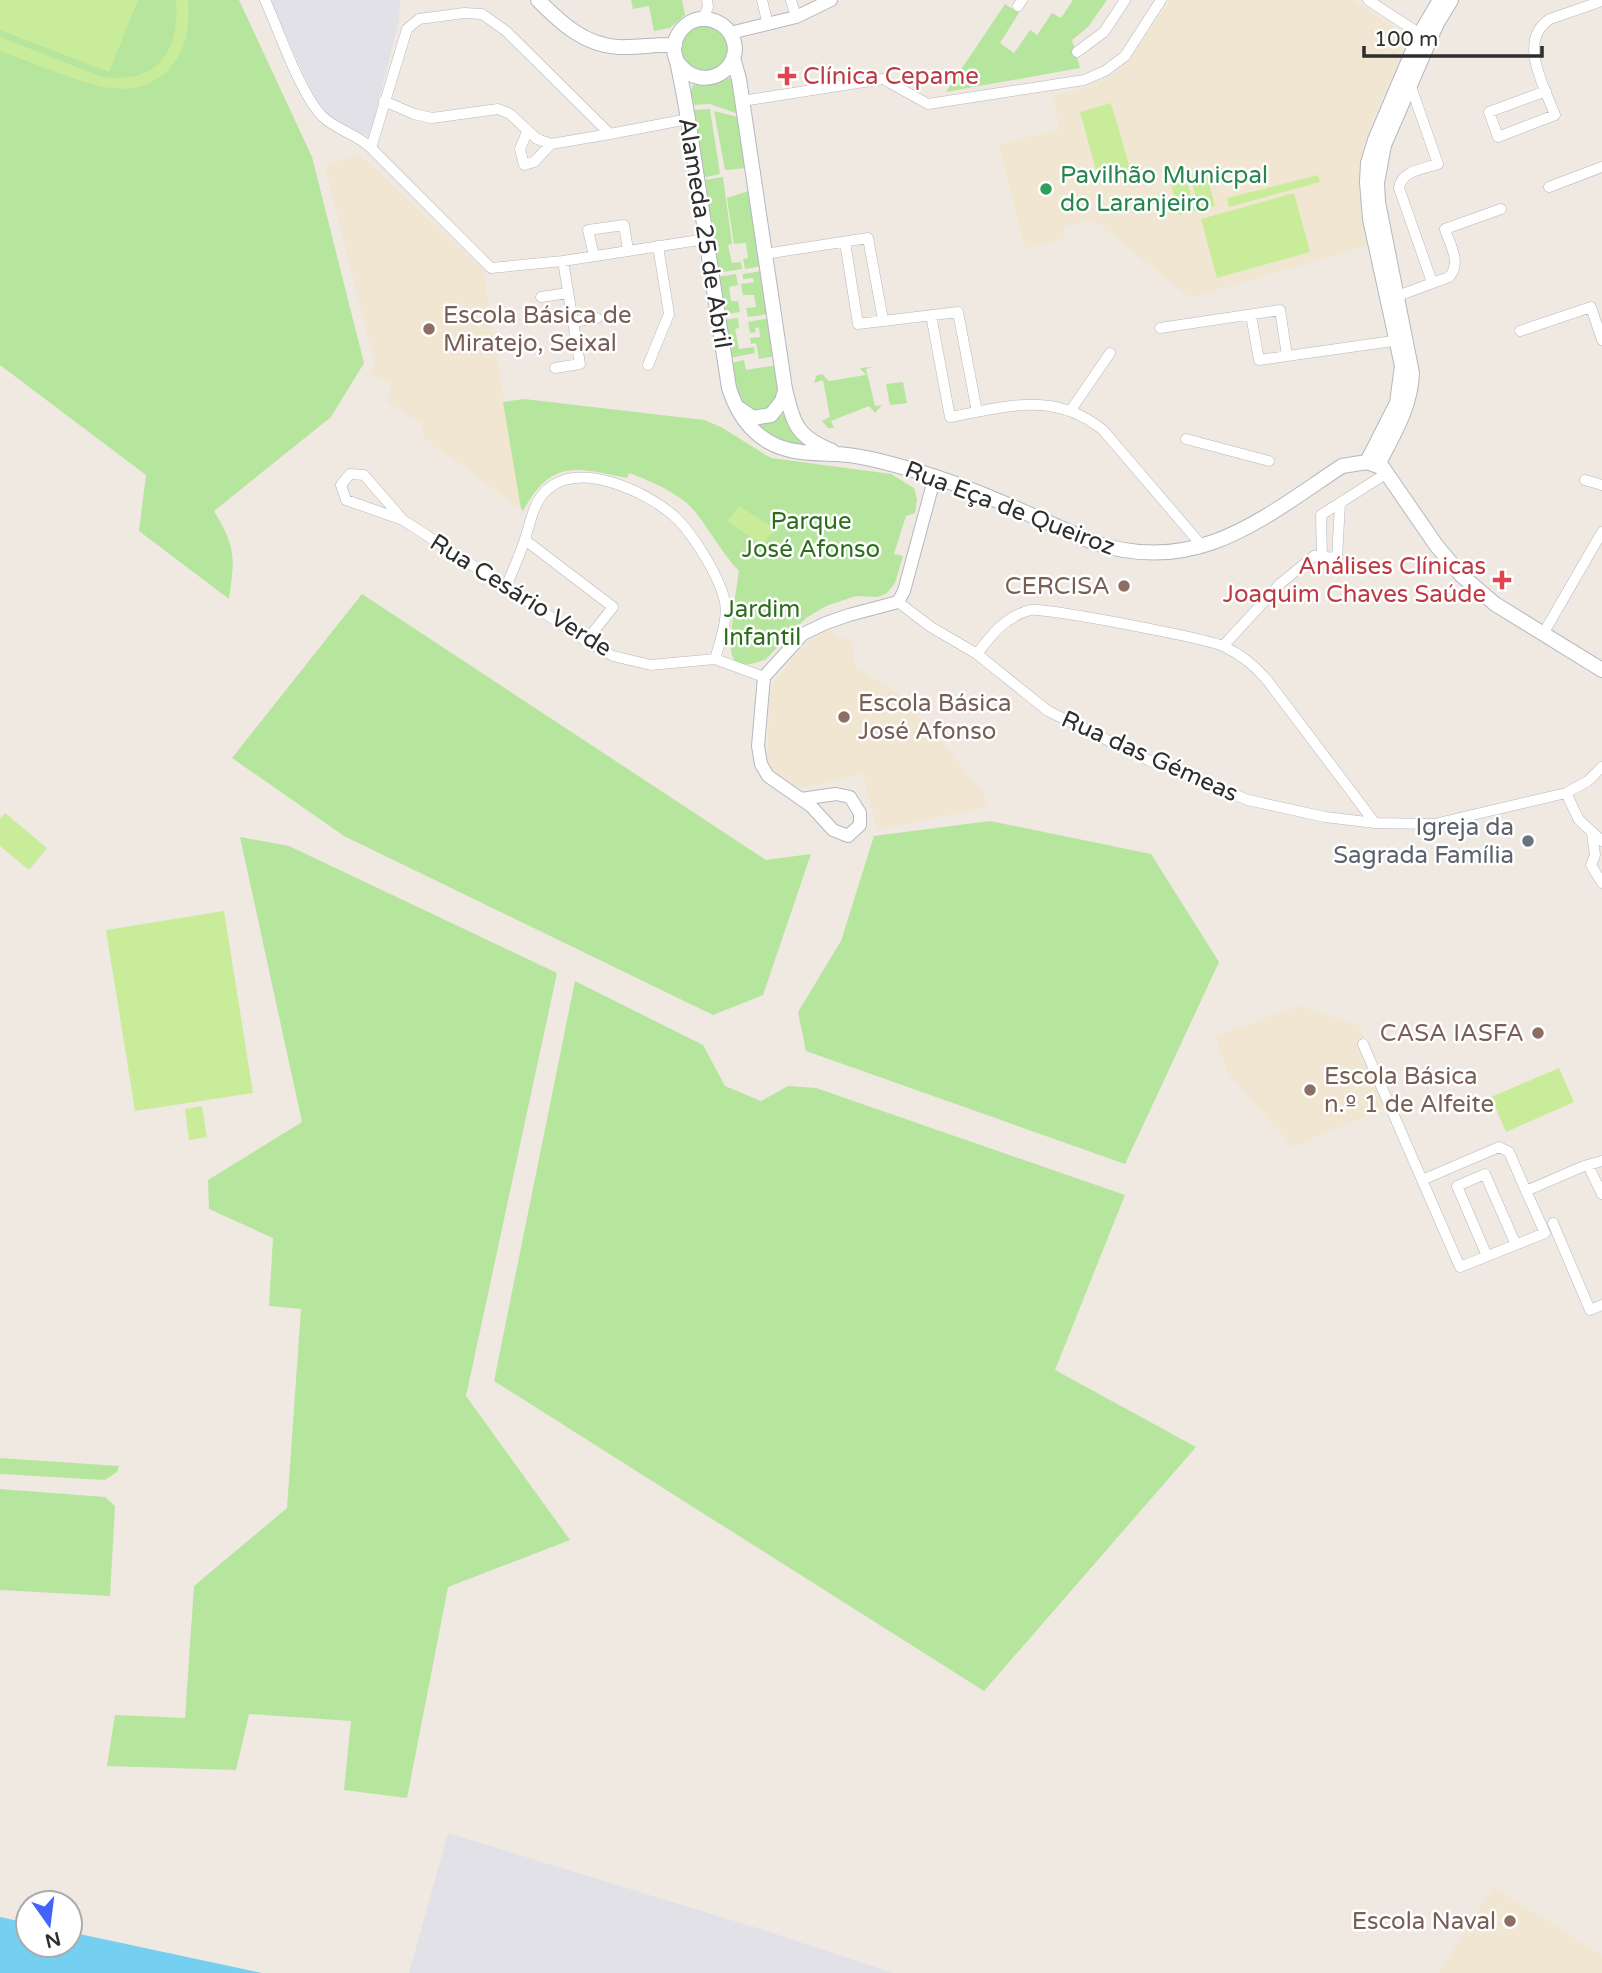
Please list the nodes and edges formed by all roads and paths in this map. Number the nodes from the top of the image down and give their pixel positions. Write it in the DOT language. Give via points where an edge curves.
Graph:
graph roads {
  1 [pos="265,0"];
  2 [pos="538,0"];
  3 [pos="706,0"];
  4 [pos="762,0"];
  5 [pos="792,0"];
  6 [pos="831,0"];
  7 [pos="1125,0"];
  8 [pos="1161,0"];
  9 [pos="1368,0"];
  10 [pos="1440,0"];
  11 [pos="1451,0"];
  12 [pos="1602,1"];
  13 [pos="796,17"];
  14 [pos="703,19"];
  15 [pos="768,25"];
  16 [pos="730,33"];
  17 [pos="1424,37"];
  18 [pos="674,45"];
  19 [pos="1077,52"];
  20 [pos="733,58"];
  21 [pos="678,63"];
  22 [pos="1410,83"];
  23 [pos="1546,91"];
  24 [pos="384,101"];
  25 [pos="742,101"];
  26 [pos="688,119"];
  27 [pos="527,132"];
  28 [pos="610,134"];
  29 [pos="551,144"];
  30 [pos="371,148"];
  31 [pos="1602,167"];
  32 [pos="1549,187"];
  33 [pos="1501,209"];
  34 [pos="706,239"];
  35 [pos="845,242"];
  36 [pos="658,246"];
  37 [pos="628,250"];
  38 [pos="765,254"];
  39 [pos="594,256"];
  40 [pos="563,261"];
  41 [pos="1432,282"];
  42 [pos="568,293"];
  43 [pos="541,297"];
  44 [pos="1393,298"];
  45 [pos="1251,315"];
  46 [pos="931,316"];
  47 [pos="597,318"];
  48 [pos="883,320"];
  49 [pos="573,322"];
  50 [pos="1160,328"];
  51 [pos="1520,331"];
  52 [pos="1402,340"];
  53 [pos="1602,340"];
  54 [pos="1110,353"];
  55 [pos="1287,356"];
  56 [pos="648,365"];
  57 [pos="555,368"];
  58 [pos="785,389"];
  59 [pos="734,403"];
  60 [pos="1071,410"];
  61 [pos="977,412"];
  62 [pos="1186,439"];
  63 [pos="839,454"];
  64 [pos="1269,461"];
  65 [pos="1377,466"];
  66 [pos="935,475"];
  67 [pos="1584,480"];
  68 [pos="1602,485"];
  69 [pos="1340,503"];
  70 [pos="403,520"];
  71 [pos="1602,531"];
  72 [pos="525,540"];
  73 [pos="1203,547"];
  74 [pos="1322,556"];
  75 [pos="506,587"];
  76 [pos="898,602"];
  77 [pos="1543,634"];
  78 [pos="586,641"];
  79 [pos="1224,645"];
  80 [pos="977,654"];
  81 [pos="715,659"];
  82 [pos="1602,670"];
  83 [pos="764,677"];
  84 [pos="1602,767"];
  85 [pos="1562,794"];
  86 [pos="801,799"];
  87 [pos="1376,823"];
  88 [pos="1592,833"];
  89 [pos="1602,841"];
  90 [pos="1602,883"];
  91 [pos="1363,1044"];
  92 [pos="1602,1161"];
  93 [pos="1588,1165"];
  94 [pos="1422,1180"];
  95 [pos="1526,1191"];
  96 [pos="1602,1194"];
  97 [pos="1553,1223"];
  98 [pos="1516,1245"];
  99 [pos="1487,1256"];
  100 [pos="1602,1305"];
  1 -- 30 [label="street" via="310,103 324,118"];
  2 -- 18 [label="main road" via="573,32 597,43"];
  3 -- 14 [label="street"];
  4 -- 15 [label="street"];
  5 -- 13 [label="street"];
  6 -- 13 [label="street"];
  7 -- 19 [label="street" via="1104,32"];
  8 -- 25 [label="street" via="1125,56 1084,80 928,104 883,79"];
  9 -- 17 [label="street"];
  10 -- 17 [label="main road"];
  11 -- 17 [label="main road"];
  12 -- 23 [label="street" via="1550,19 1536,31 1533,51"];
  13 -- 15 [label="street"];
  14 -- 16 [label="main road" via="718,22"];
  14 -- 18 [label="main road" via="684,27"];
  15 -- 16 [label="street"];
  16 -- 20 [label="main road"];
  17 -- 22 [label="main road"];
  17 -- 44 [label="main road" via="1368,163 1370,219"];
  18 -- 21 [label="main road, Alameda 25 de Abril"];
  20 -- 21 [label="main road" via="723,72 707,79 690,75"];
  20 -- 25 [label="main road"];
  21 -- 26 [label="main road, Alameda 25 de Abril"];
  22 -- 41 [label="street" via="1438,164 1406,174 1399,188"];
  22 -- 44 [label="main road" via="1384,145 1377,183"];
  23 -- 23 [label="street" via="1489,112 1498,137 1555,115"];
  24 -- 27 [label="street" via="432,118 498,109 510,114"];
  24 -- 28 [label="street" via="407,29 419,19 482,14 506,31"];
  24 -- 30 [label="street"];
  25 -- 38 [label="main road"];
  26 -- 28 [label="street"];
  26 -- 34 [label="main road, Alameda 25 de Abril"];
  27 -- 29 [label="street"];
  27 -- 29 [label="street" via="520,149 524,164 534,162"];
  28 -- 29 [label="street"];
  30 -- 40 [label="street" via="491,268"];
  31 -- 32 [label="street"];
  33 -- 41 [label="street" via="1445,229 1455,270"];
  34 -- 36 [label="street"];
  34 -- 59 [label="main road, Alameda 25 de Abril"];
  35 -- 38 [label="street"];
  35 -- 48 [label="street" via="868,238"];
  35 -- 48 [label="street" via="858,324"];
  36 -- 37 [label="street"];
  36 -- 56 [label="street" via="668,314"];
  37 -- 39 [label="street"];
  37 -- 39 [label="street" via="624,225 588,230"];
  38 -- 58 [label="main road"];
  39 -- 40 [label="street"];
  40 -- 42 [label="street"];
  41 -- 44 [label="street"];
  42 -- 43 [label="street"];
  42 -- 49 [label="street"];
  44 -- 52 [label="main road"];
  45 -- 50 [label="street"];
  45 -- 55 [label="street" via="1258,360"];
  45 -- 55 [label="street" via="1280,310"];
  46 -- 48 [label="street"];
  46 -- 61 [label="street" via="950,416"];
  46 -- 61 [label="street" via="958,312"];
  47 -- 49 [label="street"];
  49 -- 57 [label="street" via="580,364"];
  51 -- 53 [label="street" via="1591,307"];
  52 -- 55 [label="street"];
  52 -- 65 [label="main road" via="1412,364 1412,386"];
  54 -- 60 [label="street"];
  58 -- 59 [label="main road" via="777,410 764,418 745,414"];
  58 -- 63 [label="main road" via="798,428 811,442"];
  59 -- 63 [label="main road, Alameda 25 de Abril" via="743,419 769,442 785,449"];
  60 -- 61 [label="street" via="1039,404"];
  60 -- 73 [label="street" via="1103,430"];
  62 -- 64 [label="street"];
  63 -- 66 [label="main road, Rua Eça de Queiroz"];
  65 -- 69 [label="street"];
  65 -- 73 [label="main road, Rua Eça de Queiroz" via="1342,466 1246,528"];
  65 -- 77 [label="main road" via="1461,575 1495,604"];
  66 -- 73 [label="main road, Rua Eça de Queiroz" via="1111,548 1155,554"];
  66 -- 76 [label="street"];
  67 -- 68 [label="street"];
  69 -- 74 [label="street" via="1321,515"];
  69 -- 74 [label="street" via="1337,558"];
  70 -- 70 [label="street" via="365,475 350,474 341,485 346,500"];
  70 -- 75 [label="street, Rua Cesário Verde"];
  71 -- 77 [label="street"];
  72 -- 75 [label="street"];
  72 -- 78 [label="street" via="613,607"];
  72 -- 81 [label="street" via="545,491 562,479 586,477 649,498 676,517 716,576 725,603"];
  74 -- 79 [label="street" via="1314,556 1282,583"];
  75 -- 78 [label="street, Rua Cesário Verde"];
  76 -- 80 [label="street, Rua das Gémeas"];
  76 -- 83 [label="street" via="803,634"];
  77 -- 82 [label="main road"];
  78 -- 81 [label="street, Rua Cesário Verde" via="613,656 651,665"];
  79 -- 80 [label="street" via="1031,610 996,628"];
  79 -- 87 [label="street" via="1267,680"];
  80 -- 87 [label="street, Rua das Gémeas" via="1048,711 1148,760 1248,800"];
  81 -- 83 [label="street, Rua Cesário Verde"];
  83 -- 86 [label="street" via="758,746 761,764 768,776"];
  84 -- 85 [label="street"];
  85 -- 87 [label="street, Rua das Gémeas" via="1434,824"];
  85 -- 88 [label="street"];
  86 -- 86 [label="street" via="833,830 848,836 860,825 860,813 850,797 836,794"];
  88 -- 89 [label="street"];
  88 -- 90 [label="street" via="1595,855 1591,864"];
  91 -- 94 [label="street"];
  92 -- 93 [label="street"];
  93 -- 95 [label="street"];
  93 -- 96 [label="street"];
  94 -- 95 [label="street" via="1499,1147 1508,1152"];
  94 -- 99 [label="street" via="1460,1267"];
  95 -- 98 [label="street" via="1545,1233"];
  97 -- 100 [label="street" via="1590,1310"];
  98 -- 99 [label="street"];
  98 -- 99 [label="street" via="1485,1174 1457,1186"];
}
